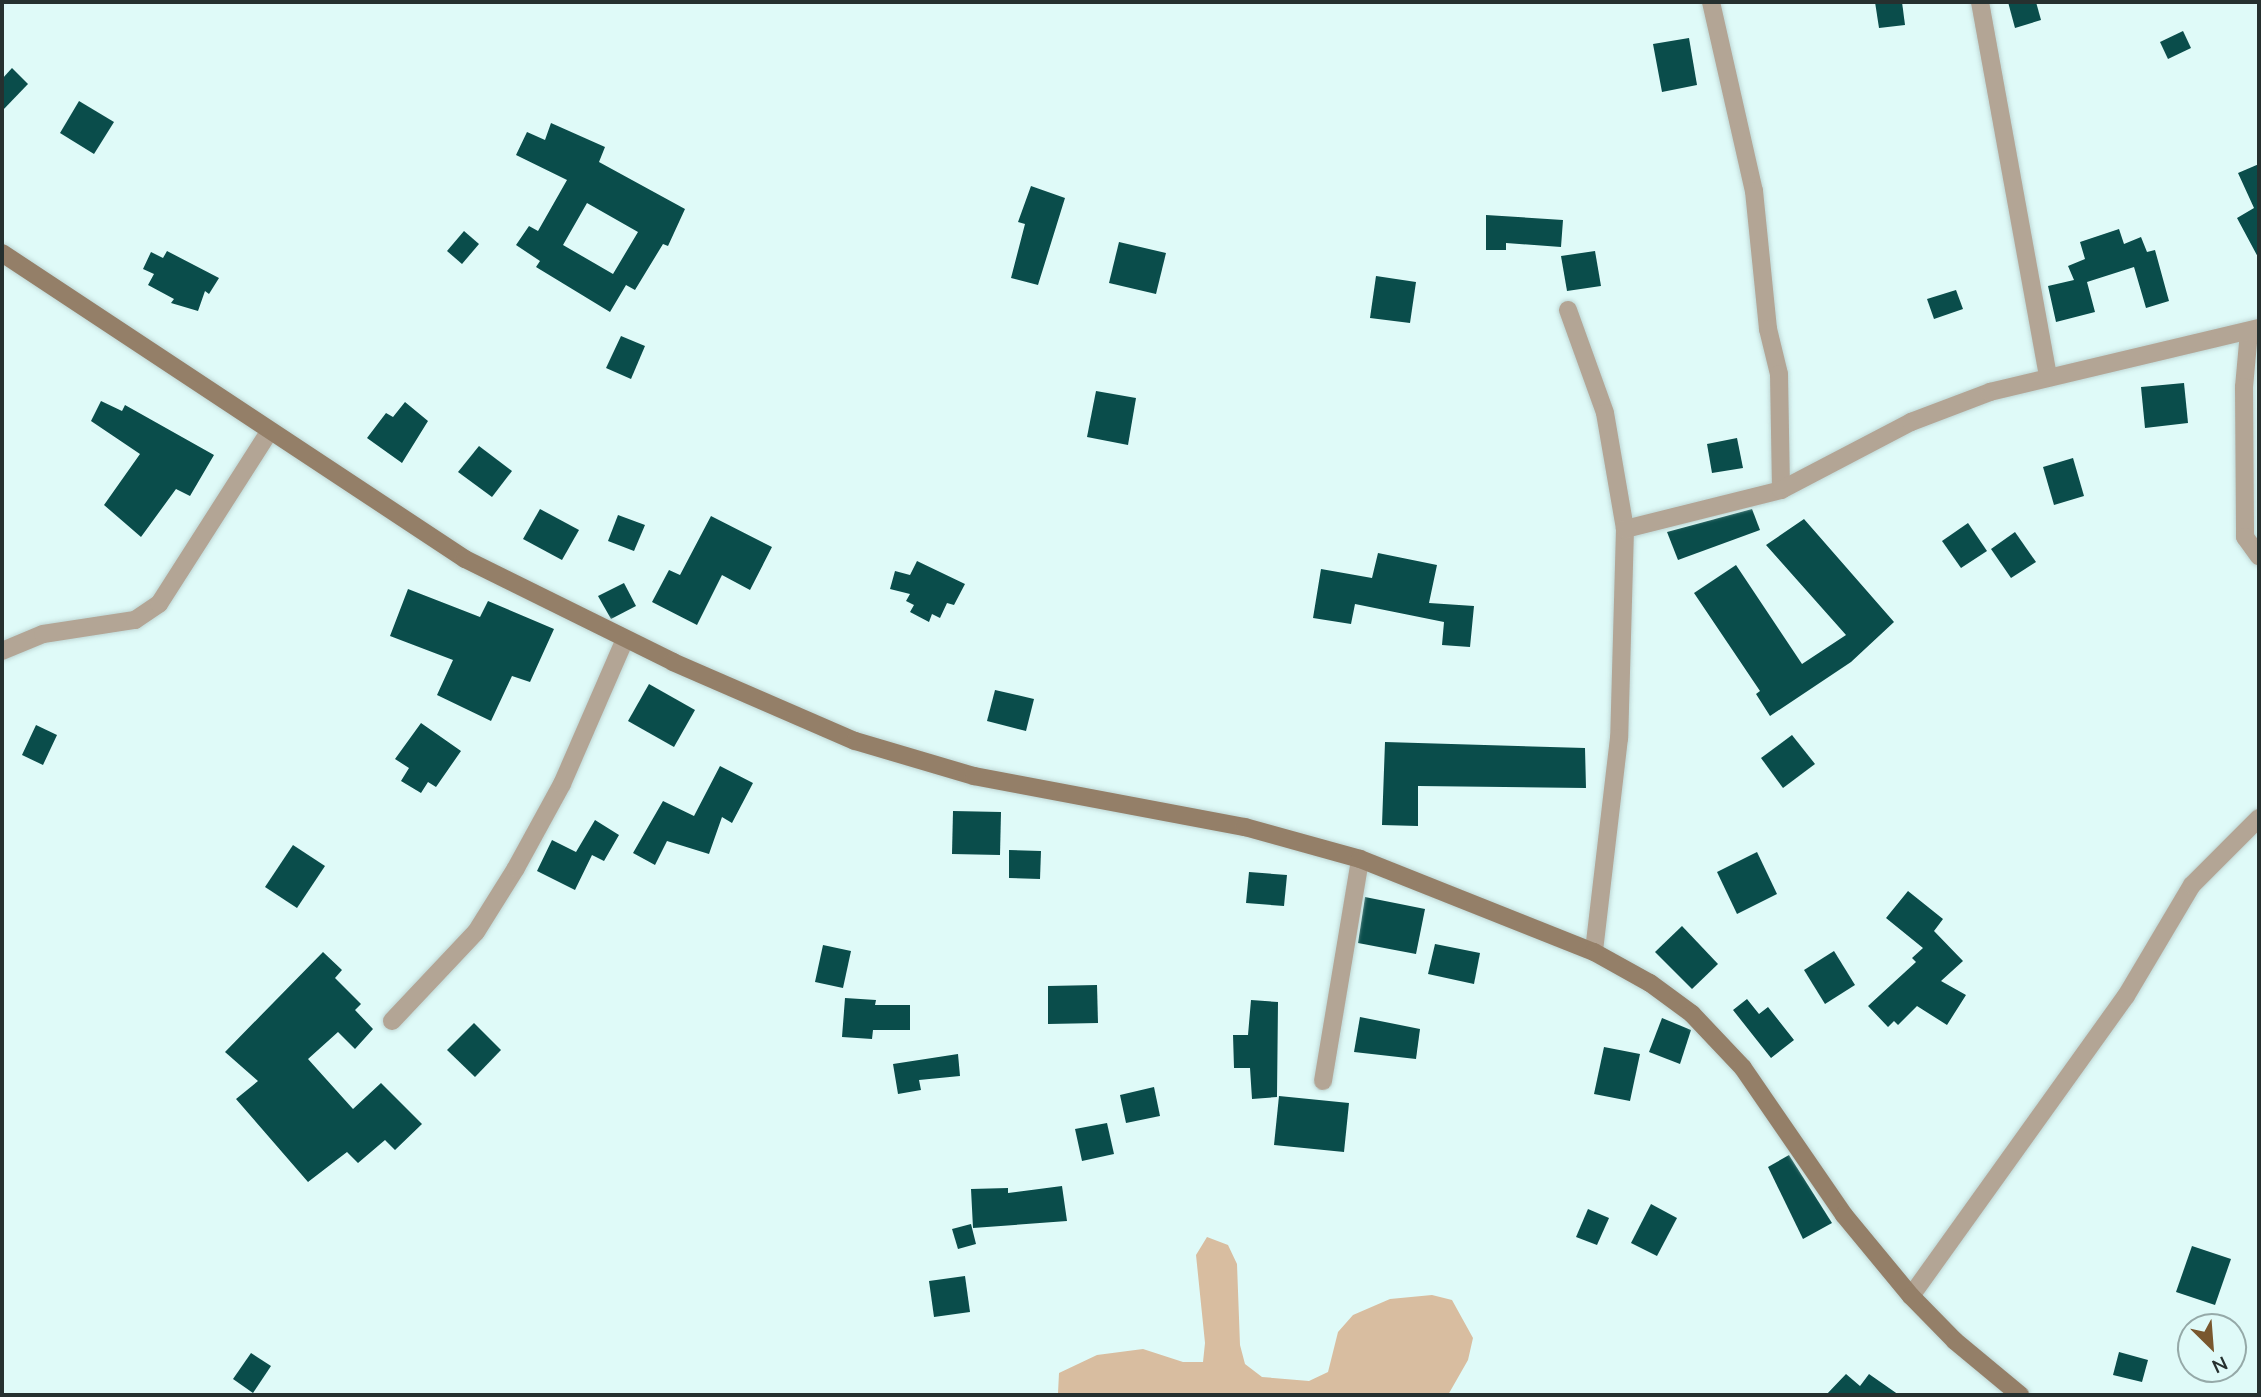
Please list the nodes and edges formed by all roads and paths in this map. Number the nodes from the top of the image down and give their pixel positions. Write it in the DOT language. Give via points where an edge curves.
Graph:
graph roads {
  1 [pos="1711,2"];
  2 [pos="1980,2"];
  3 [pos="2,253"];
  4 [pos="1568,310"];
  5 [pos="2254,330"];
  6 [pos="2048,376"];
  7 [pos="269,432"];
  8 [pos="1781,491"];
  9 [pos="1625,529"];
  10 [pos="2259,556"];
  11 [pos="625,639"];
  12 [pos="2,651"];
  13 [pos="2259,818"];
  14 [pos="1360,859"];
  15 [pos="1594,952"];
  16 [pos="392,1021"];
  17 [pos="1323,1081"];
  18 [pos="1910,1296"];
  19 [pos="2020,1395"];
  1 -- 8 [label="street" via="1754,191 1768,329 1779,374"];
  2 -- 6 [label="street"];
  3 -- 7 [label="street"];
  4 -- 9 [label="street" via="1605,413"];
  5 -- 6 [label="street"];
  5 -- 10 [label="street" via="2244,387 2245,537"];
  6 -- 8 [label="street" via="1911,422"];
  7 -- 11 [label="street" via="465,559"];
  7 -- 12 [label="street" via="159,604 135,620 43,635"];
  8 -- 9 [label="street"];
  9 -- 15 [label="street" via="1619,738"];
  11 -- 14 [label="street" via="855,741 947,768 1256,830"];
  11 -- 16 [label="street" via="562,784 516,868 476,932"];
  13 -- 18 [label="street" via="2192,886 2126,996"];
  14 -- 15 [label="street"];
  14 -- 17 [label="street"];
  15 -- 18 [label="street" via="1650,983 1721,1042 1769,1101 1844,1215"];
  18 -- 19 [label="street"];
}
